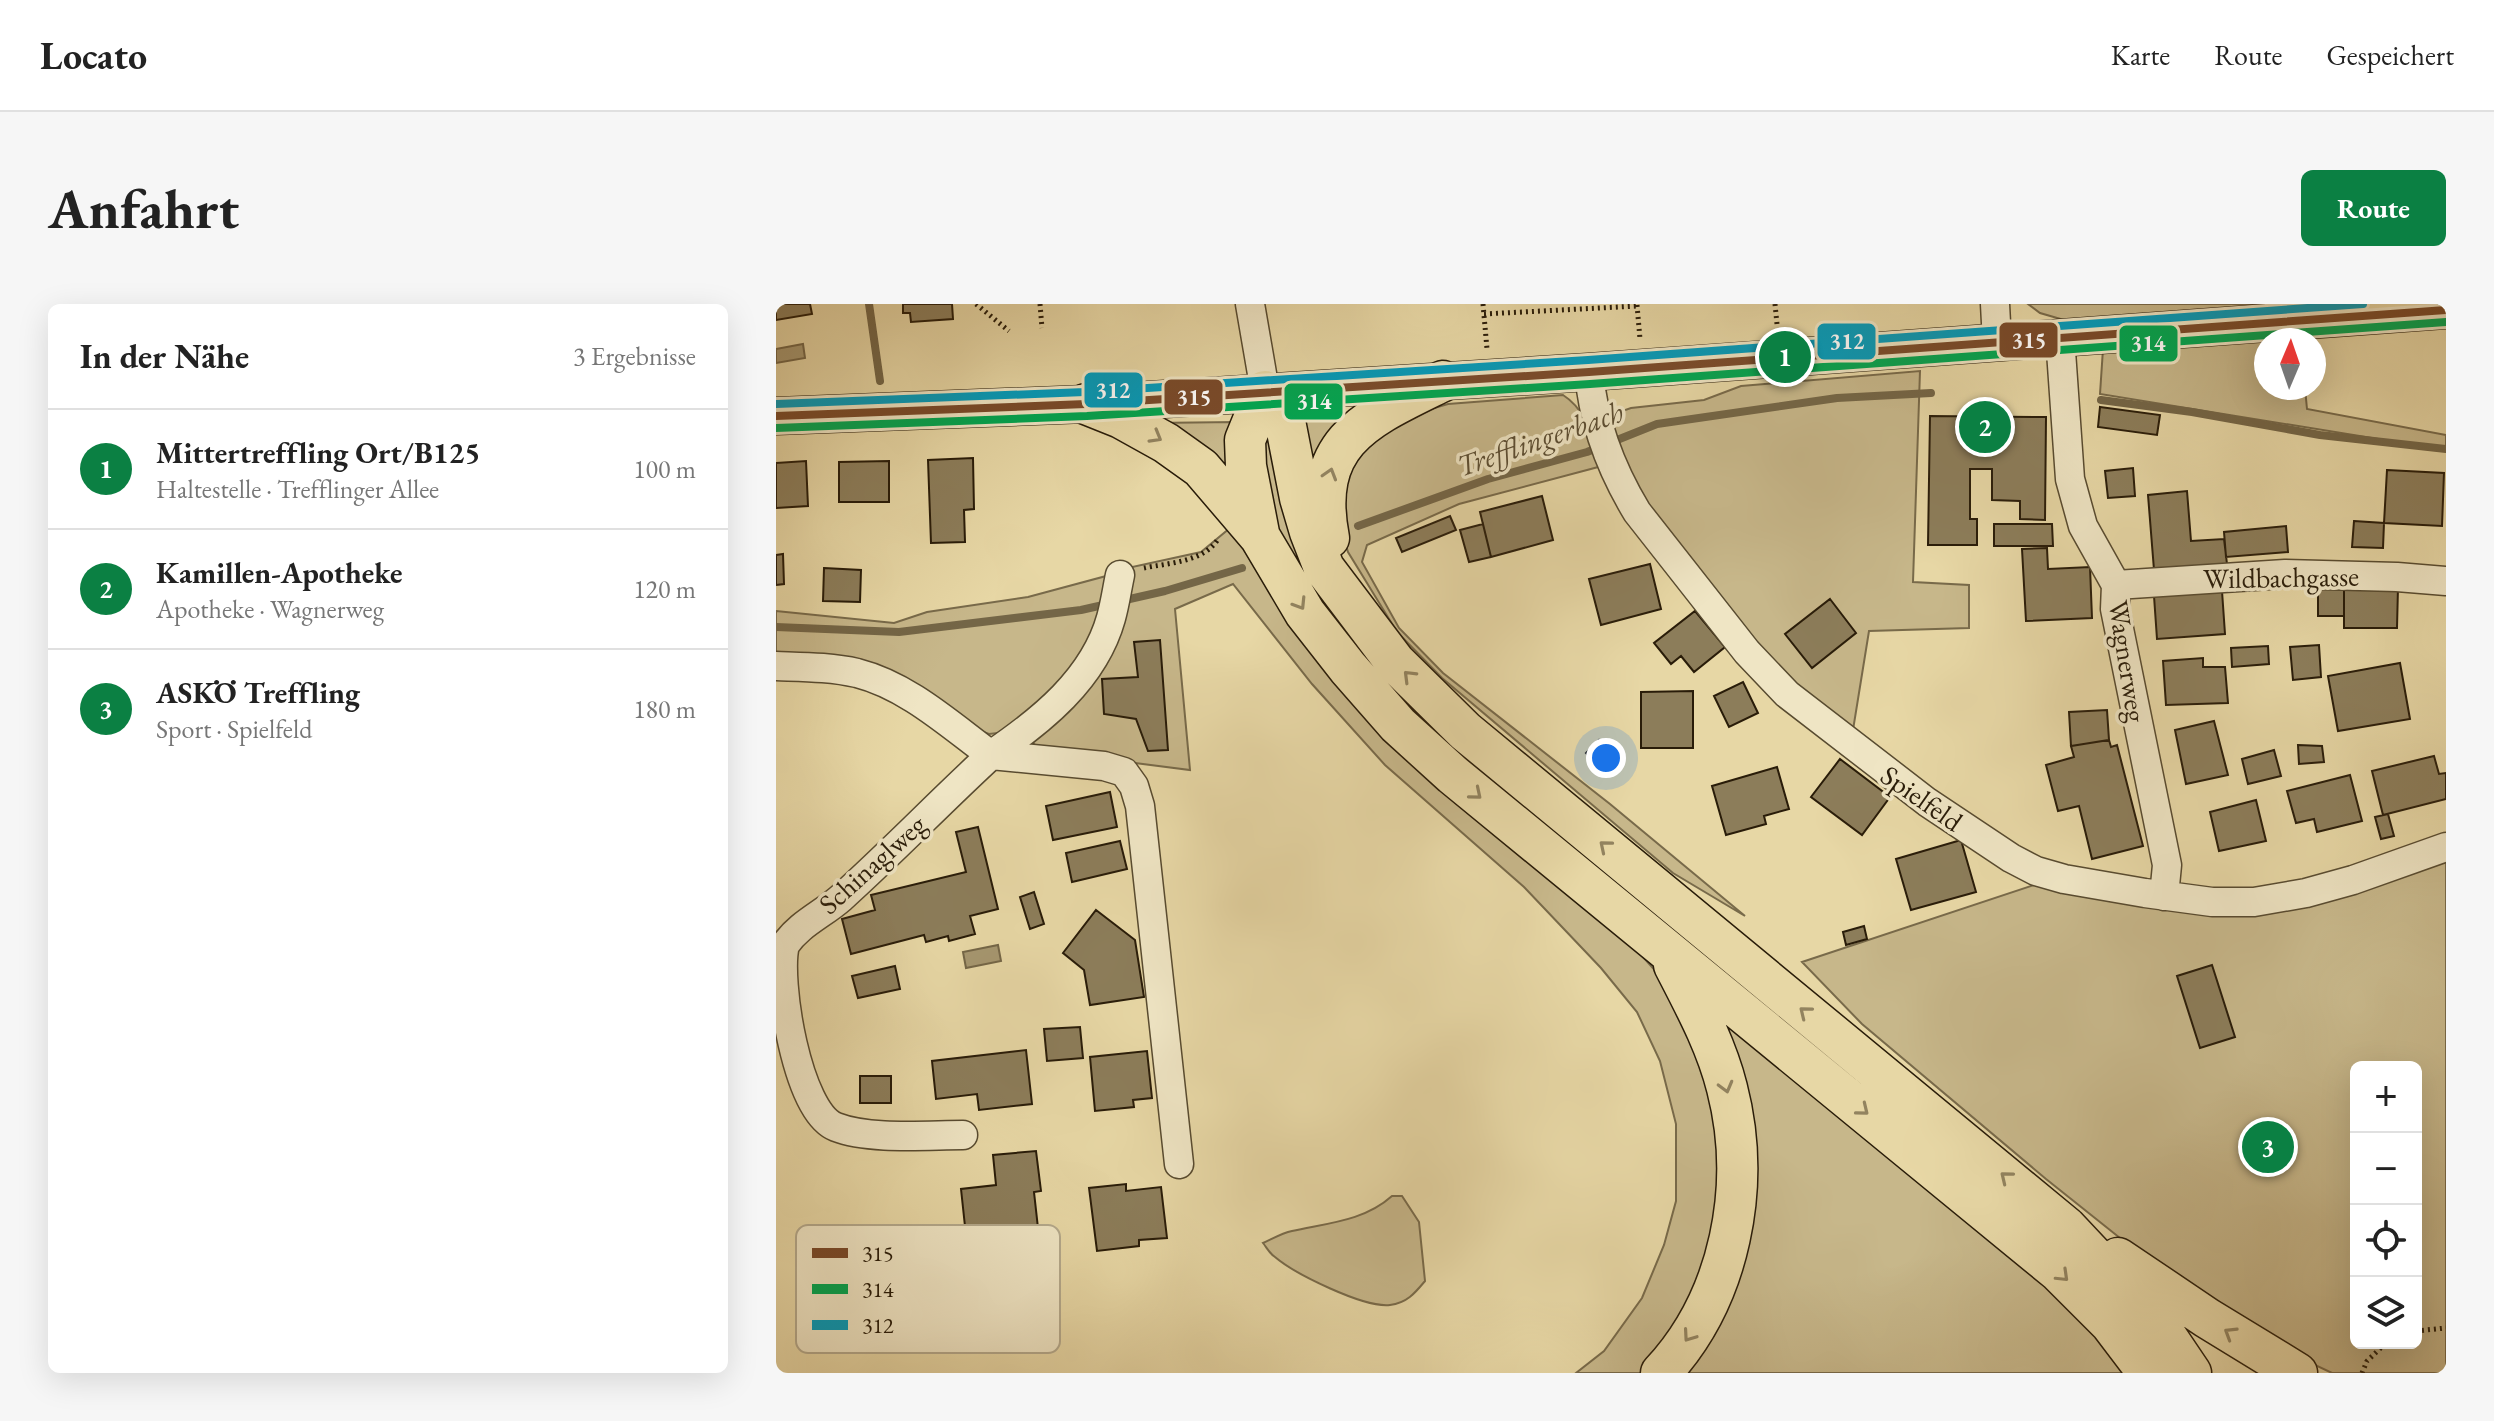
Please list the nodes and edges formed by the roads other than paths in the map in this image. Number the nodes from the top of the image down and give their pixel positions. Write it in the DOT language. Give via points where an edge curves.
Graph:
graph roads {
  1 [pos="1250,304"];
  2 [pos="1995,304"];
  3 [pos="2446,310"];
  4 [pos="2060,337"];
  5 [pos="1997,342"];
  6 [pos="1589,372"];
  7 [pos="1443,381"];
  8 [pos="1265,391"];
  9 [pos="1086,404"];
  10 [pos="776,416"];
  11 [pos="1260,537"];
  12 [pos="1120,575"];
  13 [pos="2446,581"];
  14 [pos="2116,585"];
  15 [pos="1350,603"];
  16 [pos="776,666"];
  17 [pos="991,755"];
  18 [pos="2446,847"];
  19 [pos="2164,896"];
  20 [pos="1667,951"];
  21 [pos="963,1135"];
  22 [pos="1179,1164"];
  23 [pos="2066,1227"];
  24 [pos="1661,1373"];
  25 [pos="2148,1373"];
  26 [pos="2191,1373"];
  27 [pos="2297,1373"];
  1 -- 8 [label="street"];
  2 -- 5 [label="street"];
  3 -- 4 [label="main road"];
  4 -- 5 [label="main road"];
  4 -- 14 [label="street, Wagnerweg" via="2072,488 2083,526"];
  5 -- 6 [label="main road"];
  6 -- 7 [label="main road"];
  6 -- 19 [label="street, Spielfeld" via="1595,417 1623,490 1747,652 1787,694 1979,838 2036,871"];
  7 -- 8 [label="main road"];
  15 -- 7 [label="highway, one-way" via="1326,524 1324,498 1335,456 1376,414"];
  8 -- 9 [label="main road"];
  8 -- 11 [label="highway" via="1245,440"];
  8 -- 15 [label="highway" via="1285,421 1300,498 1324,568"];
  9 -- 10 [label="main road"];
  9 -- 11 [label="highway, one-way" via="1155,436 1201,468"];
  11 -- 20 [label="highway, one-way" via="1305,613 1398,725"];
  12 -- 17 [label="street" via="1111,620 1074,686 1029,729"];
  13 -- 14 [label="street, Wildbachgasse" via="2285,574"];
  14 -- 19 [label="street, Wagnerweg" via="2115,609 2167,865"];
  23 -- 15 [label="highway, one-way" via="1465,731 1395,662"];
  16 -- 17 [label="street" via="858,673 893,687"];
  17 -- 21 [label="street, Schinaglweg" via="839,901 806,923 784,945 777,966 777,993 797,1077 832,1126 858,1133"];
  17 -- 22 [label="street" via="1104,766 1124,772 1134,786"];
  18 -- 19 [label="street, Spielfeld" via="2306,893 2254,902"];
  20 -- 24 [label="highway, one-way" via="1723,1074 1736,1134 1737,1180 1732,1231 1718,1279 1697,1324"];
  20 -- 25 [label="highway, one-way" via="2059,1272 2110,1323"];
  23 -- 26 [label="highway" via="2160,1327"];
  27 -- 23 [label="highway, one-way"];
}
